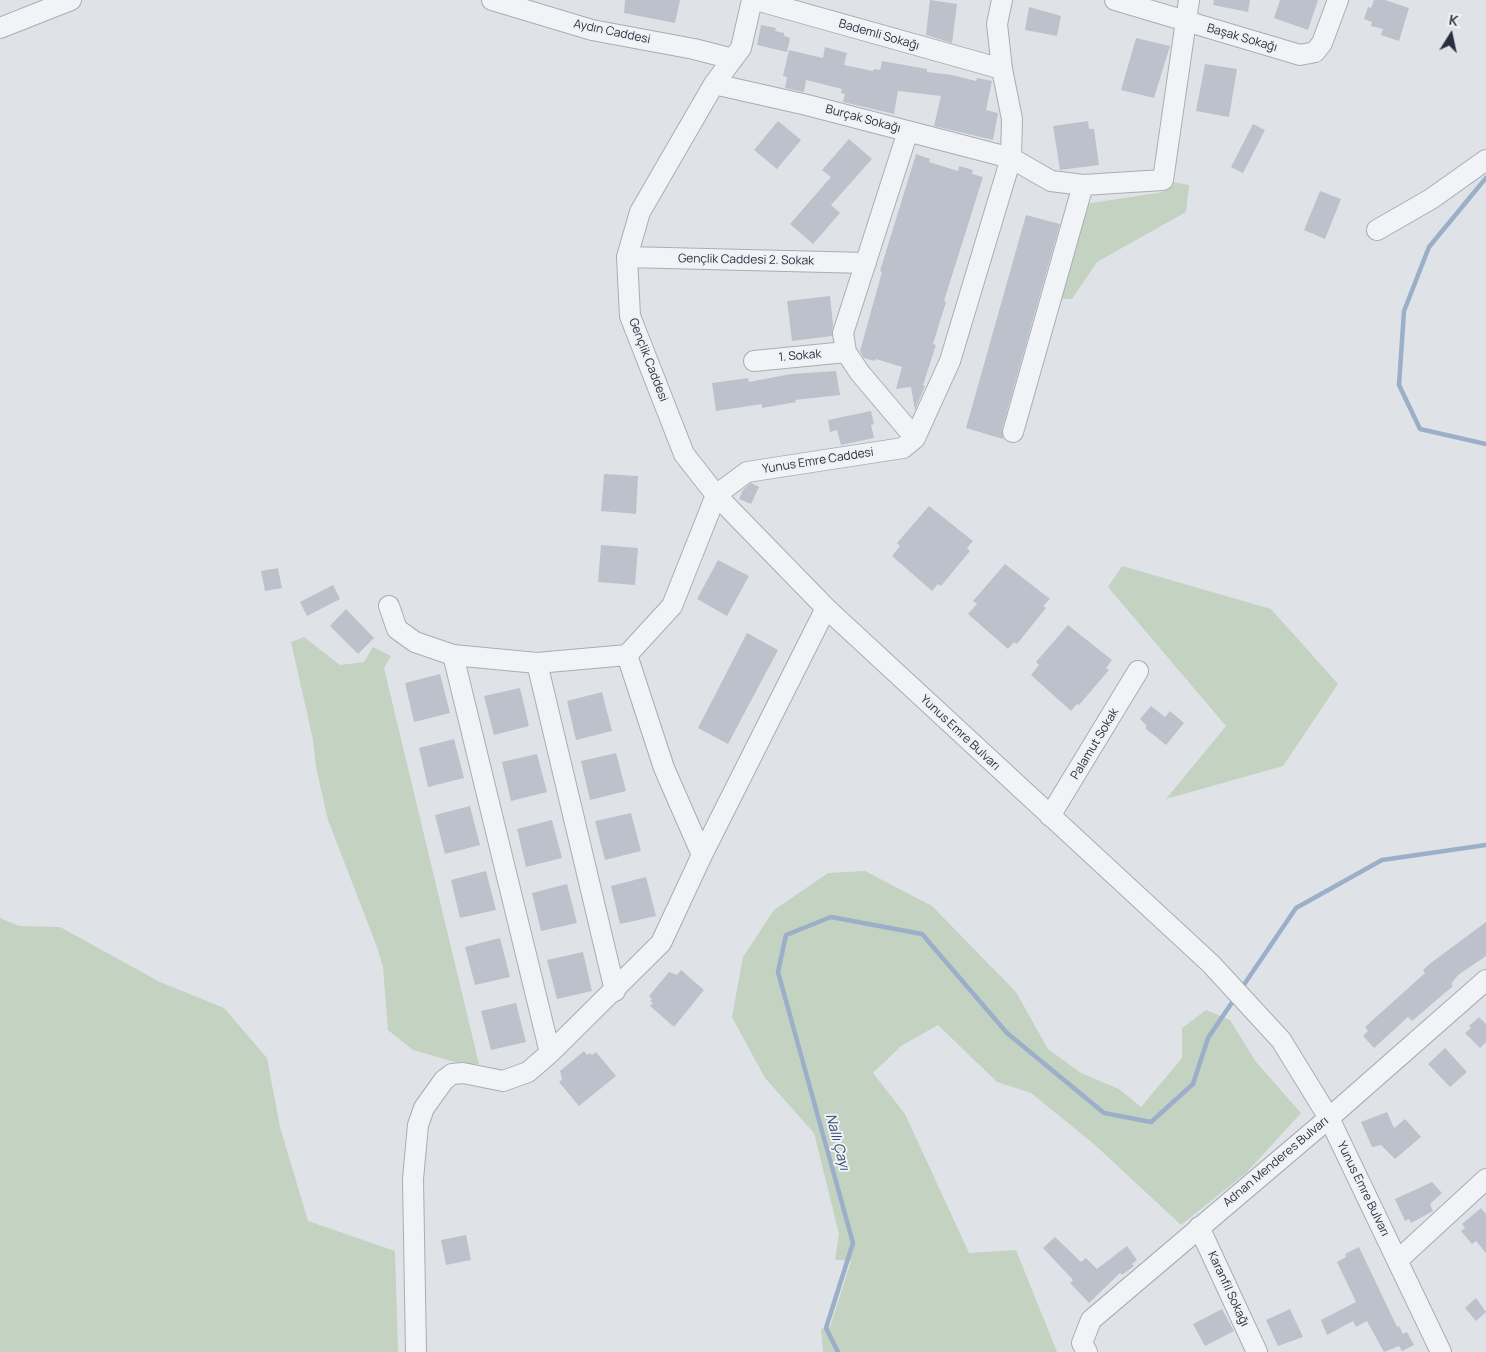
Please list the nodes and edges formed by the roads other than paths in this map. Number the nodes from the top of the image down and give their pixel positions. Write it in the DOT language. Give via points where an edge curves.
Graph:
graph roads {
  1 [pos="71,0"];
  2 [pos="492,0"];
  3 [pos="752,0"];
  4 [pos="756,0"];
  5 [pos="1002,0"];
  6 [pos="1115,0"];
  7 [pos="1189,0"];
  8 [pos="1338,0"];
  9 [pos="1186,22"];
  10 [pos="0,28"];
  11 [pos="733,59"];
  12 [pos="1002,69"];
  13 [pos="714,84"];
  14 [pos="908,131"];
  15 [pos="1011,158"];
  16 [pos="1486,160"];
  17 [pos="1083,185"];
  18 [pos="1377,230"];
  19 [pos="627,257"];
  20 [pos="866,263"];
  21 [pos="846,352"];
  22 [pos="754,361"];
  23 [pos="1013,432"];
  24 [pos="915,438"];
  25 [pos="716,495"];
  26 [pos="389,606"];
  27 [pos="826,608"];
  28 [pos="453,655"];
  29 [pos="628,655"];
  30 [pos="536,663"];
  31 [pos="1138,671"];
  32 [pos="1050,816"];
  33 [pos="702,855"];
  34 [pos="1486,980"];
  35 [pos="615,991"];
  36 [pos="550,1053"];
  37 [pos="1329,1118"];
  38 [pos="1486,1179"];
  39 [pos="1199,1227"];
  40 [pos="1398,1260"];
  41 [pos="416,1352"];
  42 [pos="1087,1352"];
  43 [pos="1257,1352"];
  44 [pos="1441,1352"];
  1 -- 10 [label="street"];
  2 -- 11 [label="street, Aydın Caddesi" via="592,30"];
  3 -- 11 [label="street, Gençlik Caddesi" via="741,48"];
  4 -- 12 [label="street, Bademli Sokağı"];
  5 -- 12 [label="street" via="997,24"];
  6 -- 9 [label="street, Başak Sokağı"];
  7 -- 9 [label="street"];
  8 -- 9 [label="street, Başak Sokağı" via="1322,43 1315,52 1300,55"];
  9 -- 17 [label="street, Burçak Sokağı" via="1163,180"];
  11 -- 13 [label="street, Gençlik Caddesi"];
  12 -- 15 [label="street" via="1012,119"];
  13 -- 14 [label="street, Burçak Sokağı"];
  13 -- 19 [label="street, Gençlik Caddesi" via="640,212"];
  14 -- 15 [label="street, Burçak Sokağı"];
  14 -- 20 [label="street"];
  15 -- 17 [label="street, Burçak Sokağı" via="1051,181"];
  15 -- 24 [label="street" via="950,362"];
  16 -- 18 [label="street" via="1430,199"];
  17 -- 23 [label="street"];
  19 -- 20 [label="street, Gençlik Caddesi 2. Sokak"];
  19 -- 25 [label="street, Gençlik Caddesi" via="630,316 684,454"];
  20 -- 21 [label="street" via="843,333"];
  21 -- 22 [label="street, 1. Sokak"];
  21 -- 24 [label="street"];
  24 -- 25 [label="street, Yunus Emre Caddesi" via="903,448 747,472"];
  25 -- 27 [label="street, Yunus Emre Bulvarı"];
  25 -- 29 [label="street" via="672,606"];
  26 -- 28 [label="street" via="396,629 415,642"];
  27 -- 32 [label="street, Yunus Emre Bulvarı"];
  27 -- 33 [label="street"];
  28 -- 30 [label="street"];
  28 -- 36 [label="street"];
  29 -- 30 [label="street"];
  29 -- 33 [label="street" via="664,768"];
  30 -- 35 [label="street"];
  31 -- 32 [label="street, Palamut Sokak"];
  32 -- 37 [label="street, Yunus Emre Bulvarı" via="1254,1008 1281,1040"];
  33 -- 35 [label="street" via="661,943"];
  34 -- 37 [label="street, Adnan Menderes Bulvarı"];
  35 -- 36 [label="street"];
  36 -- 41 [label="street" via="528,1072 503,1081 452,1074 424,1108 418,1125 413,1179"];
  37 -- 39 [label="street, Adnan Menderes Bulvarı"];
  37 -- 40 [label="street, Yunus Emre Bulvarı"];
  38 -- 40 [label="street"];
  39 -- 42 [label="street, Adnan Menderes Bulvarı" via="1091,1320 1082,1344"];
  39 -- 43 [label="street, Karanfil Sokağı"];
  40 -- 44 [label="street, Yunus Emre Bulvarı"];
}
